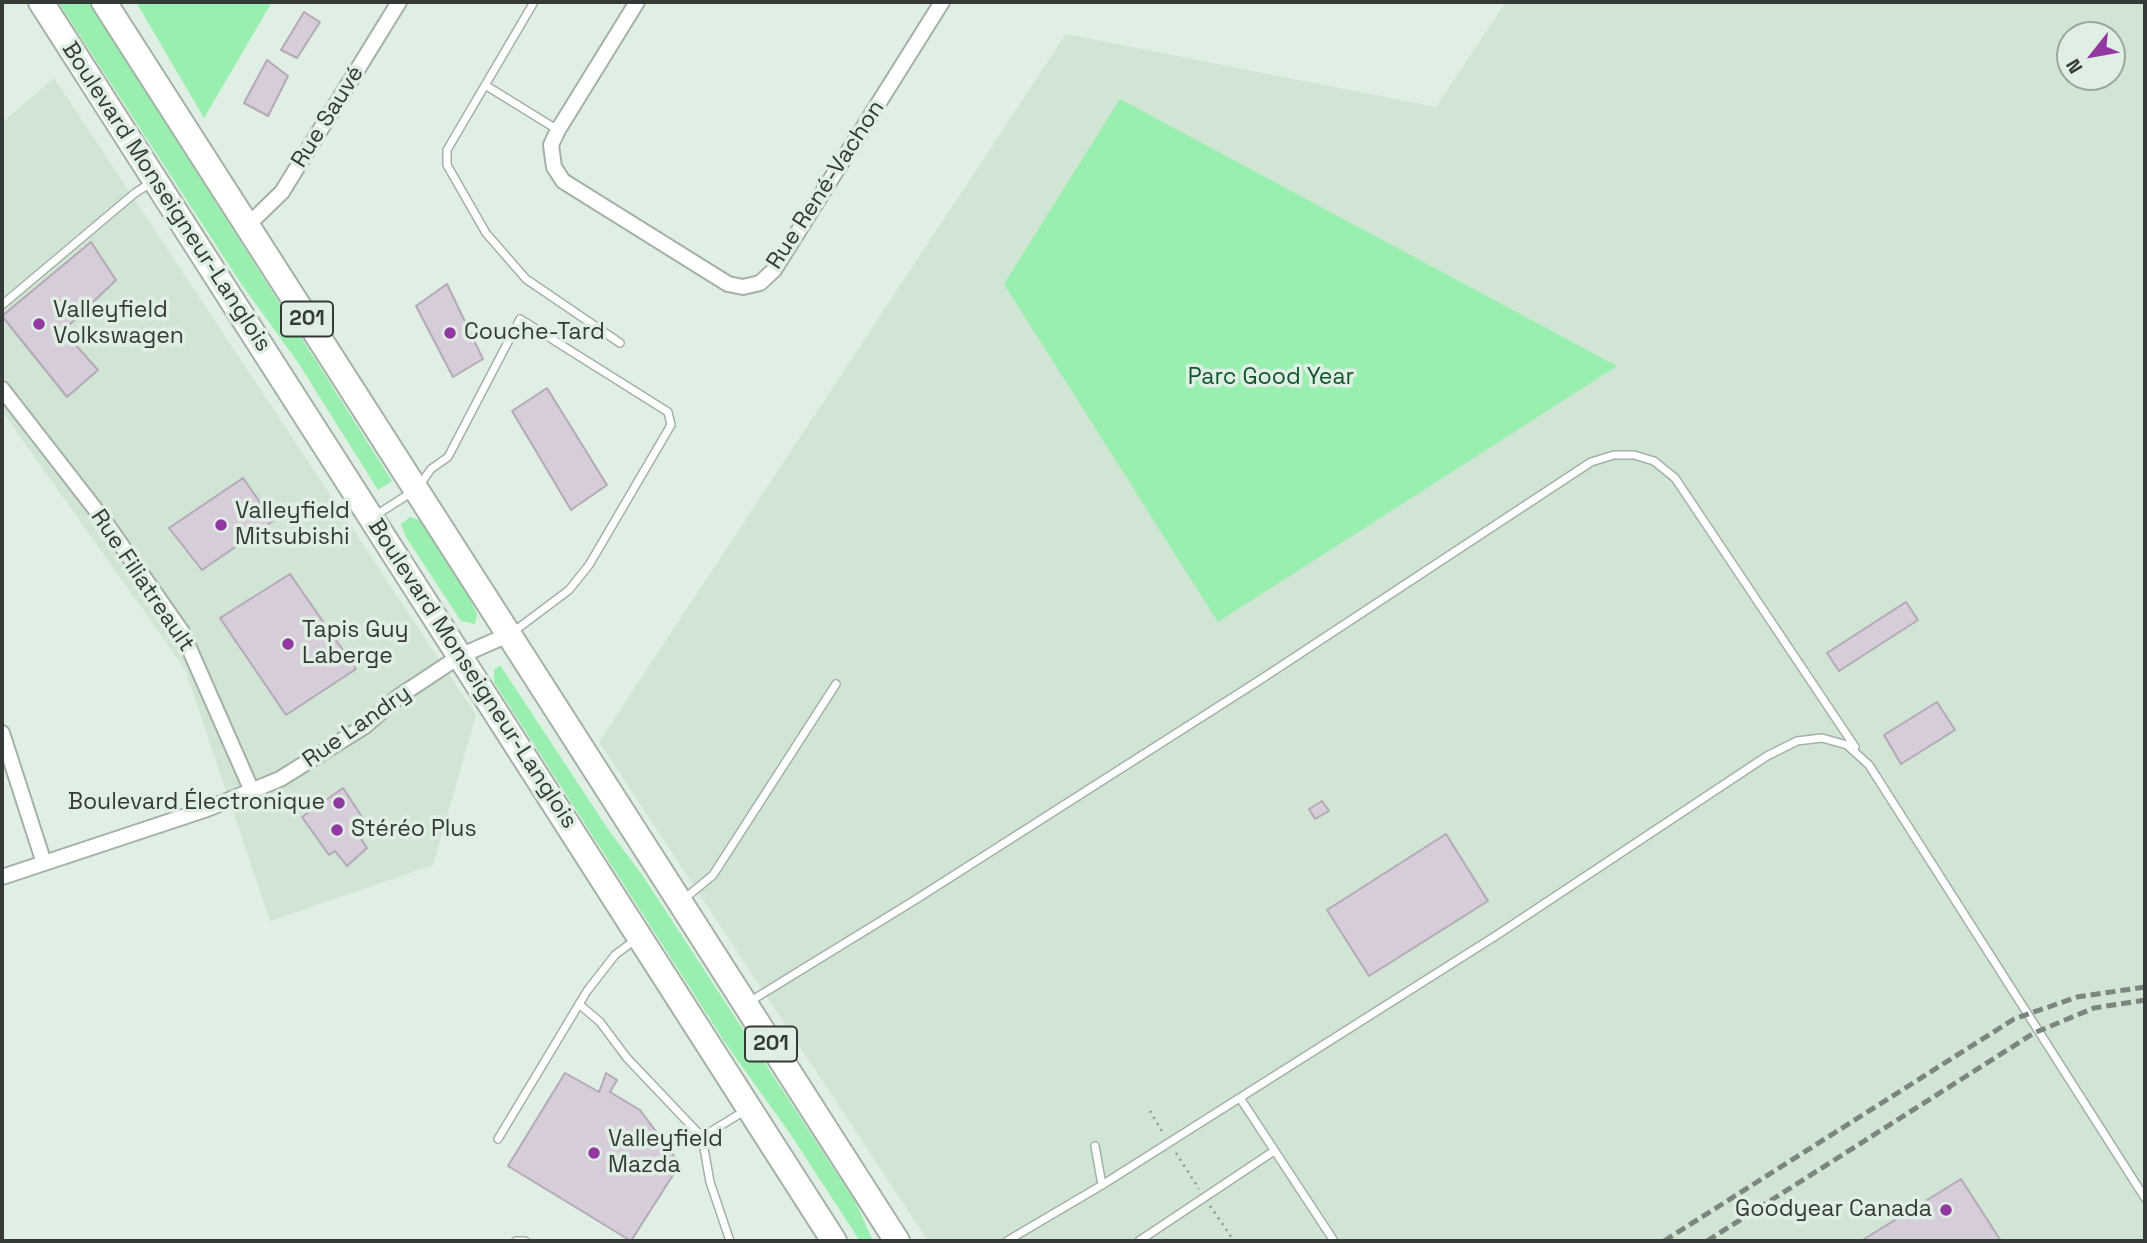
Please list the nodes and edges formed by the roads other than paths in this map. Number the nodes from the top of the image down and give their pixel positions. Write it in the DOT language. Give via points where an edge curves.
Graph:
graph roads {
  1 [pos="41,2"];
  2 [pos="104,2"];
  3 [pos="399,2"];
  4 [pos="534,2"];
  5 [pos="637,2"];
  6 [pos="942,2"];
  7 [pos="485,85"];
  8 [pos="558,130"];
  9 [pos="155,180"];
  10 [pos="248,226"];
  11 [pos="2,304"];
  12 [pos="620,343"];
  13 [pos="2,389"];
  14 [pos="417,489"];
  15 [pos="372,518"];
  16 [pos="510,634"];
  17 [pos="460,656"];
  18 [pos="836,684"];
  19 [pos="2,733"];
  20 [pos="1859,753"];
  21 [pos="252,791"];
  22 [pos="44,863"];
  23 [pos="2,877"];
  24 [pos="680,901"];
  25 [pos="640,937"];
  26 [pos="579,1004"];
  27 [pos="745,1004"];
  28 [pos="1240,1098"];
  29 [pos="750,1108"];
  30 [pos="702,1137"];
  31 [pos="498,1139"];
  32 [pos="1095,1146"];
  33 [pos="1274,1151"];
  34 [pos="1102,1185"];
  35 [pos="2145,1198"];
  36 [pos="1149,1233"];
  37 [pos="516,1241"];
  38 [pos="525,1241"];
  39 [pos="730,1241"];
  40 [pos="834,1241"];
  41 [pos="897,1241"];
  42 [pos="1007,1241"];
  43 [pos="1139,1241"];
  44 [pos="1154,1241"];
  45 [pos="1334,1241"];
  1 -- 9 [label="highway, Boulevard Monseigneur-Langlois / 201"];
  2 -- 10 [label="highway, 201"];
  3 -- 10 [label="street, Rue Sauvé" via="282,192"];
  4 -- 7 [label="lane"];
  5 -- 8 [label="street, Rue René-Vachon"];
  6 -- 8 [label="street, Rue René-Vachon" via="774,270 760,283 728,284 563,181 554,167 551,145"];
  7 -- 8 [label="lane"];
  7 -- 12 [label="lane" via="447,150 454,182 486,233 526,279"];
  9 -- 11 [label="lane"];
  9 -- 15 [label="highway, Boulevard Monseigneur-Langlois / 201"];
  10 -- 14 [label="highway, 201"];
  13 -- 21 [label="street, Rue Filiatreault" via="103,519 182,632"];
  14 -- 15 [label="lane"];
  14 -- 16 [label="highway, 201"];
  14 -- 16 [label="lane" via="430,469 448,457 520,319 668,412 671,425 589,565 569,590"];
  15 -- 17 [label="highway, Boulevard Monseigneur-Langlois / 201"];
  16 -- 17 [label="street, Rue Landry"];
  16 -- 24 [label="highway, 201"];
  17 -- 21 [label="street, Rue Landry" via="343,741"];
  17 -- 25 [label="highway, Boulevard Monseigneur-Langlois / 201"];
  18 -- 24 [label="lane" via="713,875"];
  19 -- 22 [label="street"];
  20 -- 27 [label="lane" via="1675,478 1654,461 1614,454 1591,462 1263,678"];
  20 -- 28 [label="lane" via="1822,738 1797,741 1767,756"];
  20 -- 35 [label="lane"];
  21 -- 22 [label="street, Rue Landry"];
  22 -- 23 [label="street, Rue Landry"];
  24 -- 27 [label="highway, 201"];
  25 -- 26 [label="lane" via="615,955"];
  25 -- 29 [label="highway, Boulevard Monseigneur-Langlois / 201"];
  26 -- 30 [label="lane"];
  26 -- 31 [label="lane"];
  27 -- 41 [label="highway, 201"];
  28 -- 33 [label="lane"];
  28 -- 34 [label="lane"];
  29 -- 30 [label="lane"];
  29 -- 40 [label="highway, Boulevard Monseigneur-Langlois / 201"];
  30 -- 39 [label="lane" via="710,1182"];
  32 -- 34 [label="lane"];
  33 -- 36 [label="lane"];
  33 -- 45 [label="lane"];
  34 -- 42 [label="lane"];
  36 -- 43 [label="lane"];
  36 -- 44 [label="lane"];
  37 -- 38 [label="lane"];
}
